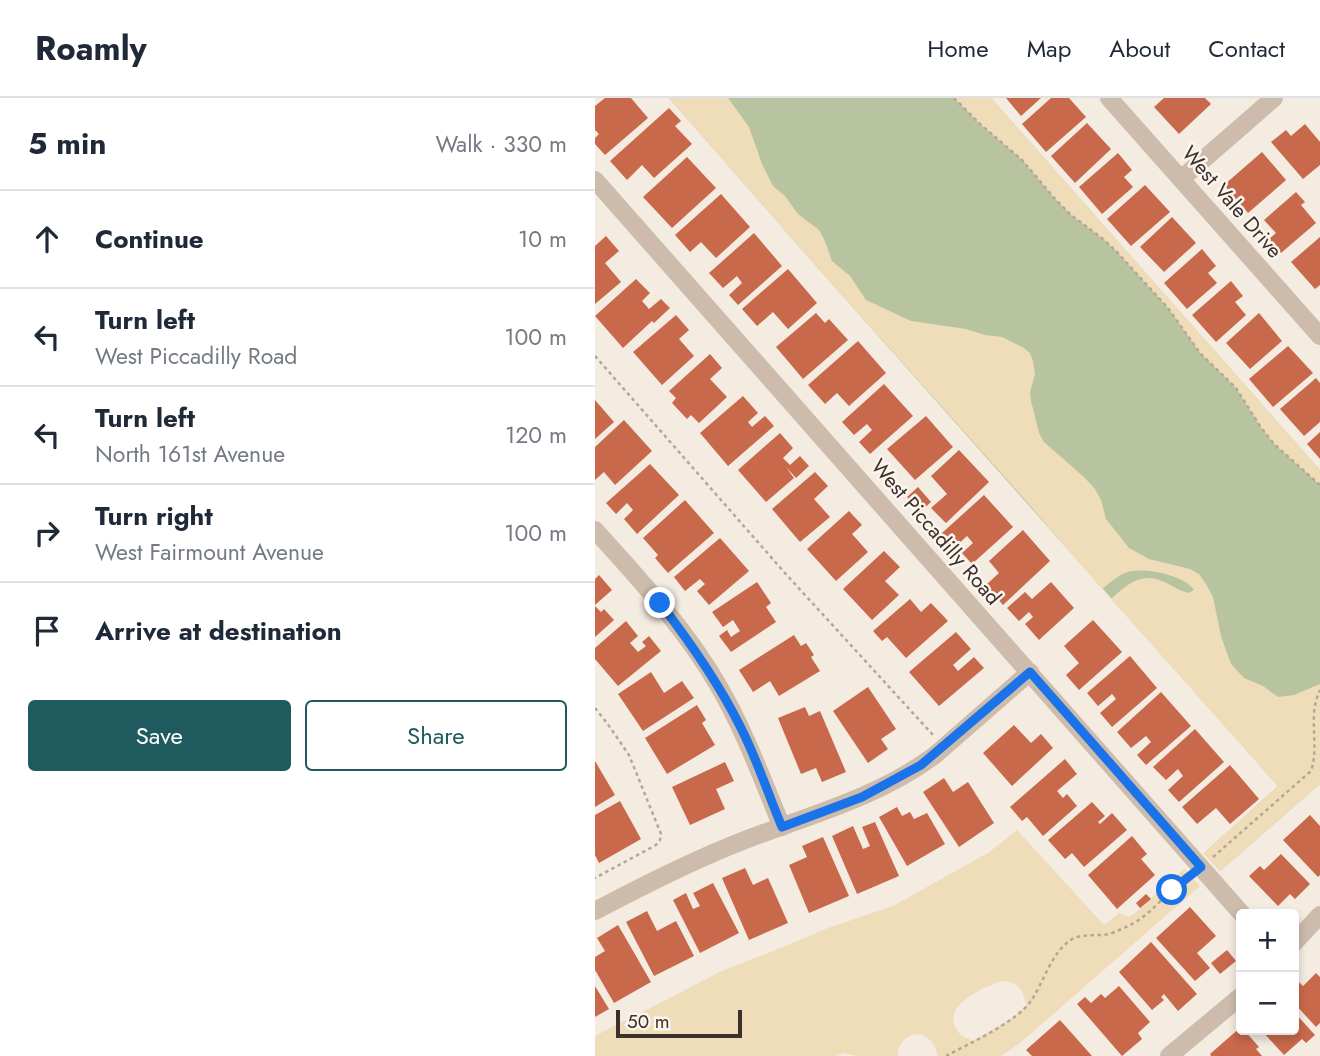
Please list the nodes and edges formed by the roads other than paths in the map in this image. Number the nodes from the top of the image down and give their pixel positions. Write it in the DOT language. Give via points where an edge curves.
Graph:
graph roads {
  1 [pos="1109,98"];
  2 [pos="1274,98"];
  3 [pos="1181,179"];
  4 [pos="595,180"];
  5 [pos="1320,336"];
  6 [pos="595,530"];
  7 [pos="1030,672"];
  8 [pos="782,827"];
  9 [pos="1238,909"];
  10 [pos="595,911"];
  11 [pos="1320,915"];
  12 [pos="1299,938"];
  13 [pos="1236,1000"];
  14 [pos="1169,1056"];
  1 -- 3 [label="street, West Vale Drive"];
  2 -- 3 [label="street"];
  3 -- 5 [label="street, West Vale Drive"];
  4 -- 7 [label="street, West Piccadilly Road"];
  6 -- 8 [label="street" via="660,603 717,684 750,746"];
  7 -- 8 [label="street" via="921,765 862,797"];
  7 -- 9 [label="street, West Piccadilly Road"];
  8 -- 10 [label="street" via="705,856"];
  11 -- 12 [label="street"];
  13 -- 14 [label="street"];
}
